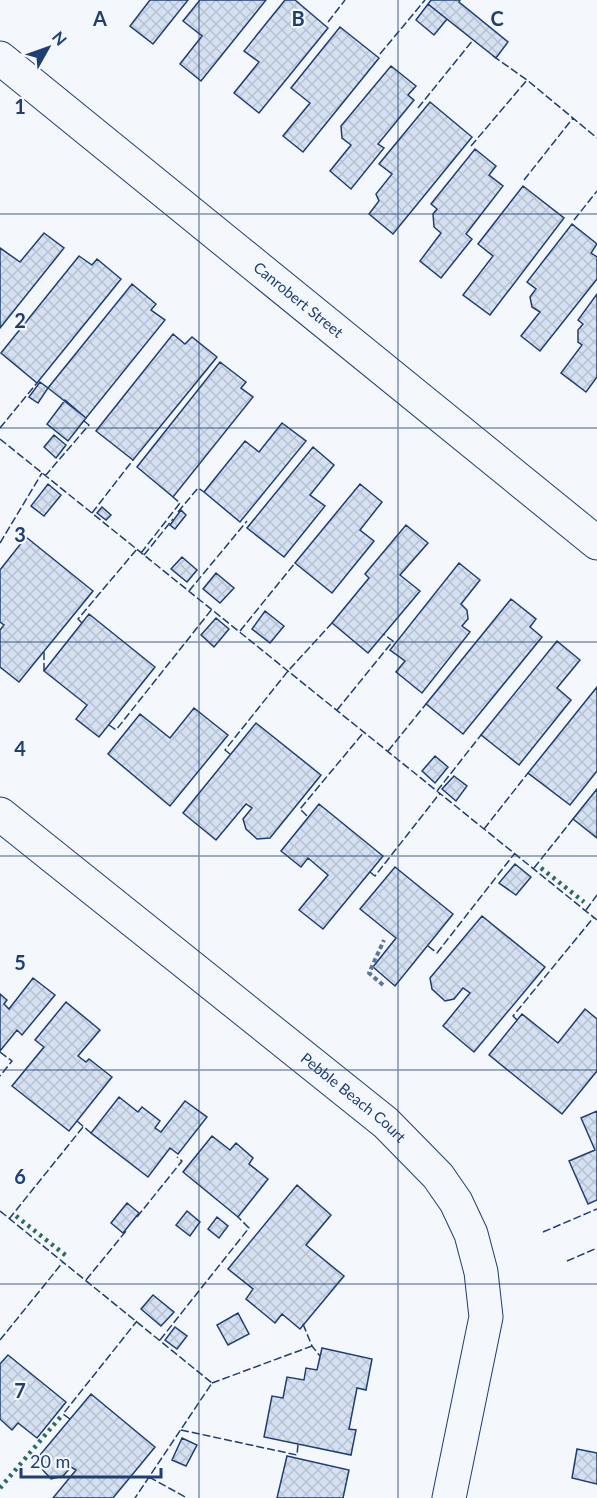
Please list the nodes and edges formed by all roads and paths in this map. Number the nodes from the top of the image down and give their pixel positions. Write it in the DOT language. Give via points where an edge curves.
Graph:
graph roads {
  1 [pos="0,58"];
  2 [pos="597,543"];
  3 [pos="0,814"];
  4 [pos="384,940"];
  5 [pos="383,985"];
  6 [pos="449,1498"];
  1 -- 2 [label="street, Canrobert Street"];
  3 -- 6 [label="street, Pebble Beach Court" via="386,1124 438,1176 456,1202 471,1234 481,1272 486,1317"];
  4 -- 5 [label="path" via="369,973"];
}
